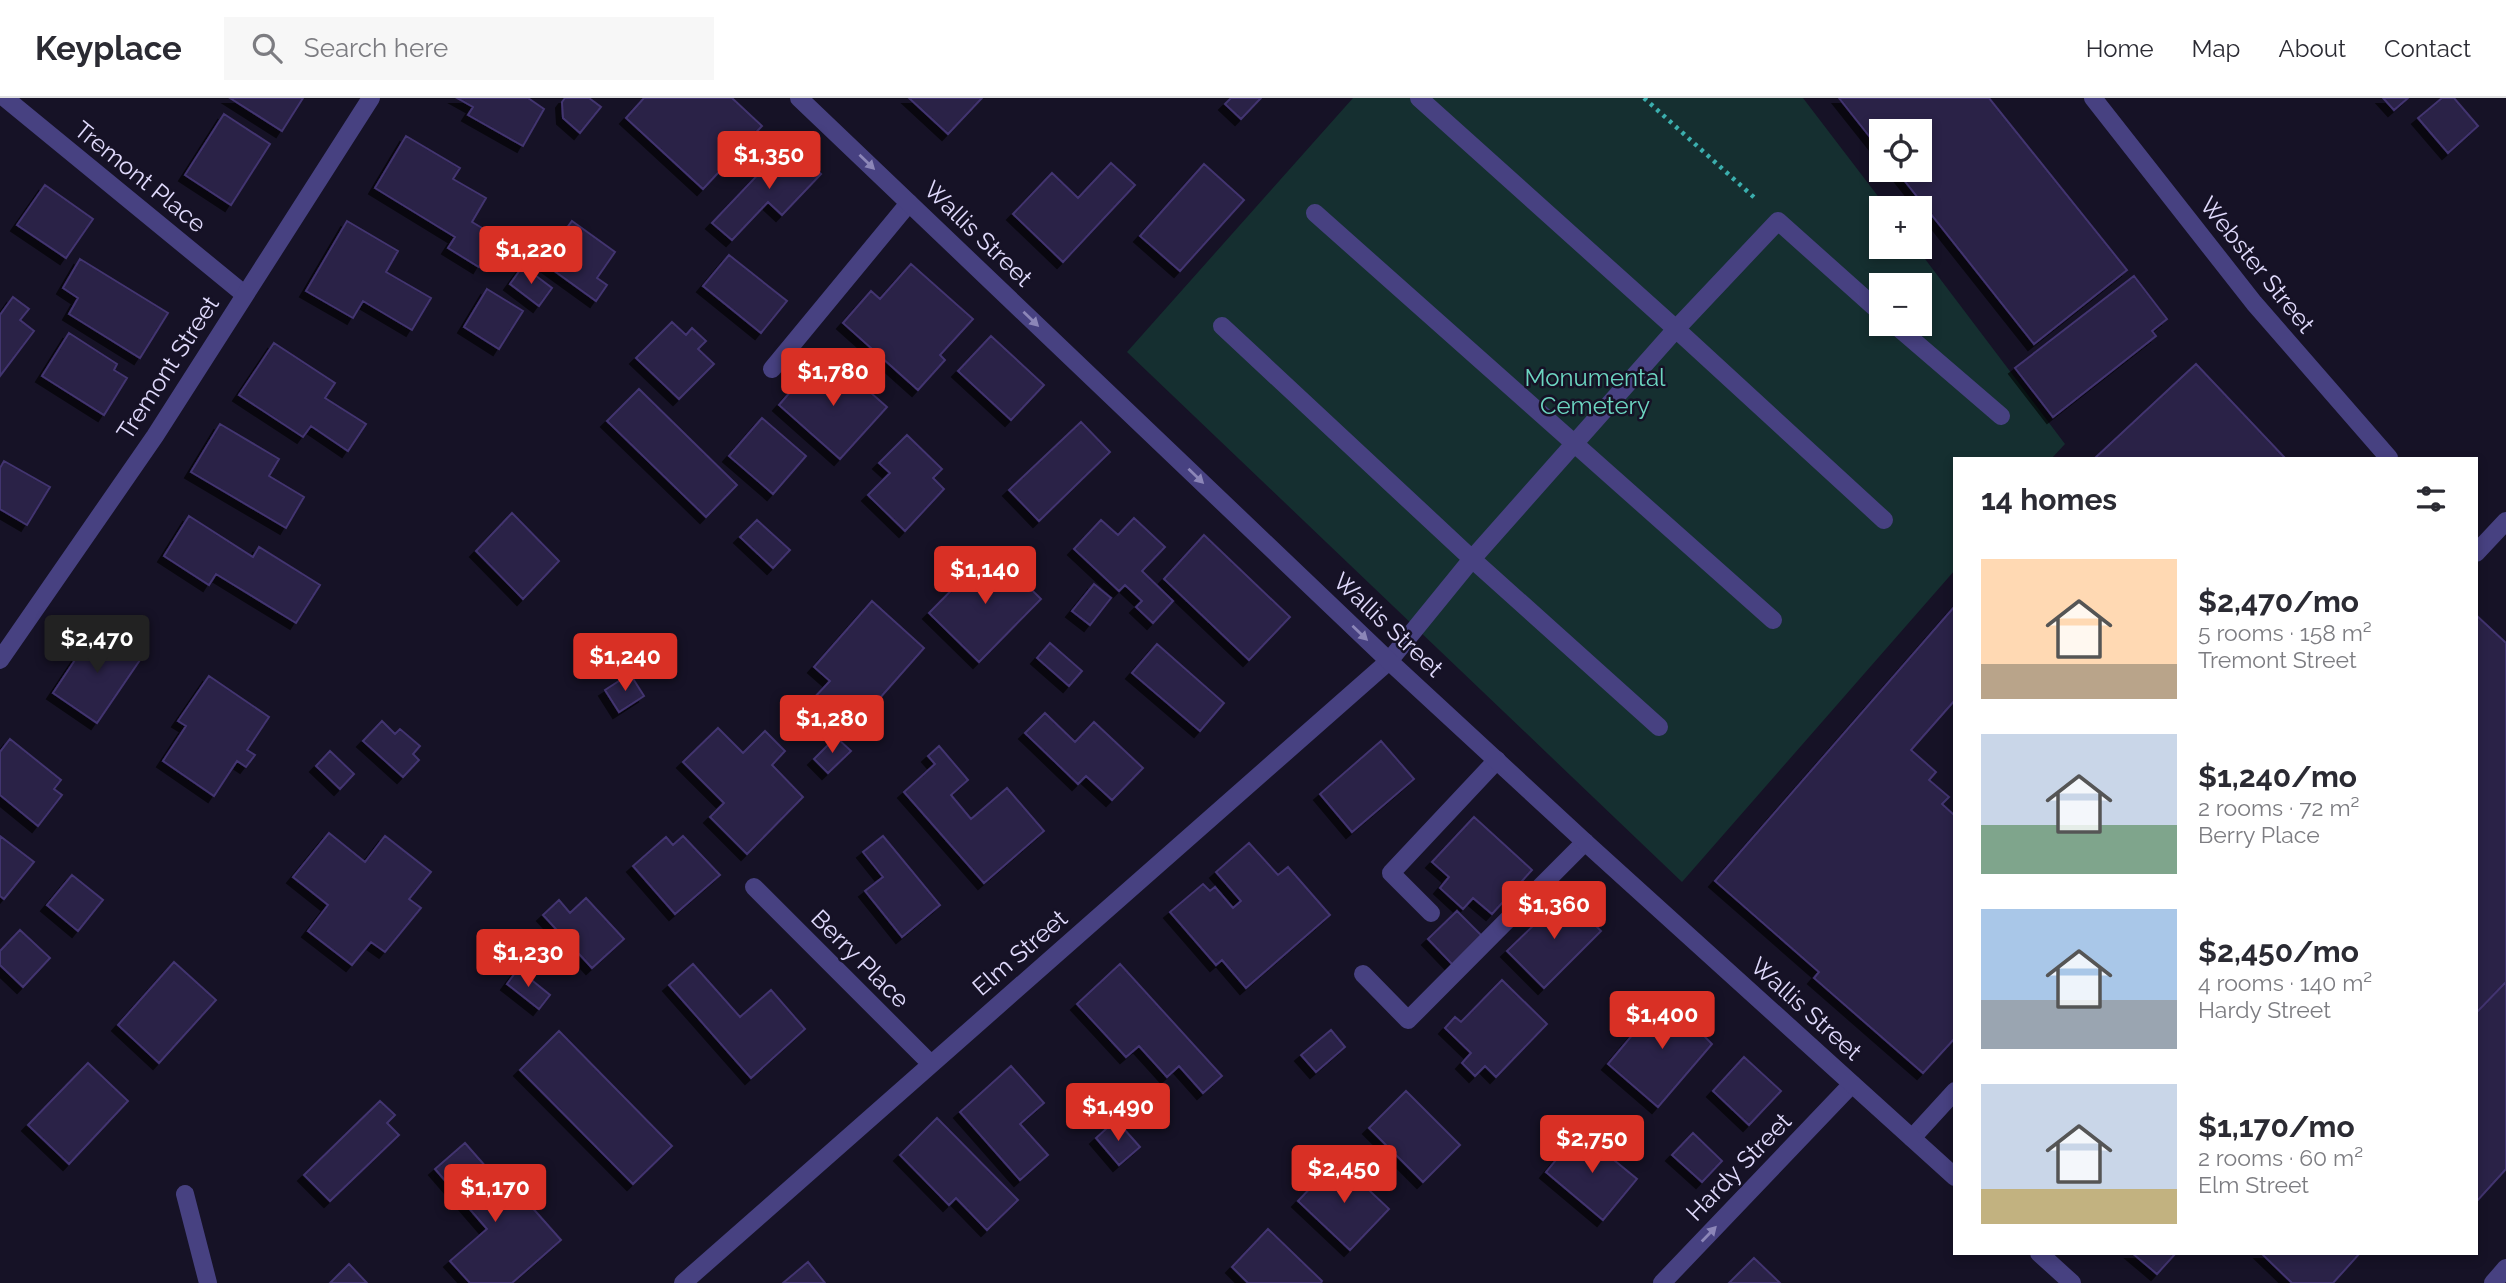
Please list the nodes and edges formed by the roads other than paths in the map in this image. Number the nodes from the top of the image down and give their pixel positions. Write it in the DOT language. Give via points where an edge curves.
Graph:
graph roads {
  1 [pos="5,98"];
  2 [pos="371,98"];
  3 [pos="799,98"];
  4 [pos="1419,98"];
  5 [pos="2093,98"];
  6 [pos="909,203"];
  7 [pos="1315,213"];
  8 [pos="244,295"];
  9 [pos="1869,302"];
  10 [pos="1222,326"];
  11 [pos="1676,328"];
  12 [pos="1908,336"];
  13 [pos="772,369"];
  14 [pos="2001,416"];
  15 [pos="1575,444"];
  16 [pos="2388,457"];
  17 [pos="1884,520"];
  18 [pos="2506,522"];
  19 [pos="2478,552"];
  20 [pos="1472,559"];
  21 [pos="1773,620"];
  22 [pos="0,660"];
  23 [pos="1389,661"];
  24 [pos="1659,727"];
  25 [pos="1497,760"];
  26 [pos="1586,842"];
  27 [pos="754,887"];
  28 [pos="1431,913"];
  29 [pos="1363,974"];
  30 [pos="931,1064"];
  31 [pos="1852,1084"];
  32 [pos="1953,1093"];
  33 [pos="1912,1138"];
  34 [pos="1953,1175"];
  35 [pos="186,1194"];
  36 [pos="2041,1255"];
  37 [pos="2506,1268"];
  38 [pos="208,1283"];
  39 [pos="683,1283"];
  40 [pos="1662,1283"];
  41 [pos="2072,1283"];
  42 [pos="2493,1283"];
  1 -- 8 [label="street, Tremont Place"];
  2 -- 8 [label="street, Tremont Street"];
  3 -- 6 [label="street, Wallis Street, one-way"];
  4 -- 11 [label="street"];
  5 -- 16 [label="street, Webster Street" via="2254,303"];
  6 -- 13 [label="street"];
  6 -- 23 [label="street, Wallis Street, one-way"];
  7 -- 15 [label="street"];
  8 -- 22 [label="street, Tremont Street" via="140,459"];
  9 -- 11 [label="street, Elm Street" via="1778,221"];
  10 -- 20 [label="street"];
  11 -- 15 [label="street, Elm Street"];
  11 -- 17 [label="street"];
  12 -- 14 [label="street"];
  15 -- 20 [label="street, Elm Street"];
  15 -- 21 [label="street"];
  18 -- 19 [label="street"];
  20 -- 23 [label="street, Elm Street"];
  20 -- 24 [label="street"];
  23 -- 25 [label="street, Wallis Street"];
  23 -- 30 [label="street, Elm Street"];
  25 -- 26 [label="street, Wallis Street"];
  25 -- 28 [label="street" via="1391,873"];
  26 -- 29 [label="street" via="1408,1020"];
  26 -- 31 [label="street, Wallis Street"];
  27 -- 30 [label="street, Berry Place"];
  30 -- 39 [label="street, Elm Street"];
  31 -- 33 [label="street, Wallis Street"];
  40 -- 31 [label="street, Hardy Street, one-way"];
  32 -- 33 [label="street"];
  33 -- 34 [label="street, Wallis Street"];
  35 -- 38 [label="street"];
  36 -- 41 [label="street"];
  37 -- 42 [label="street"];
}
